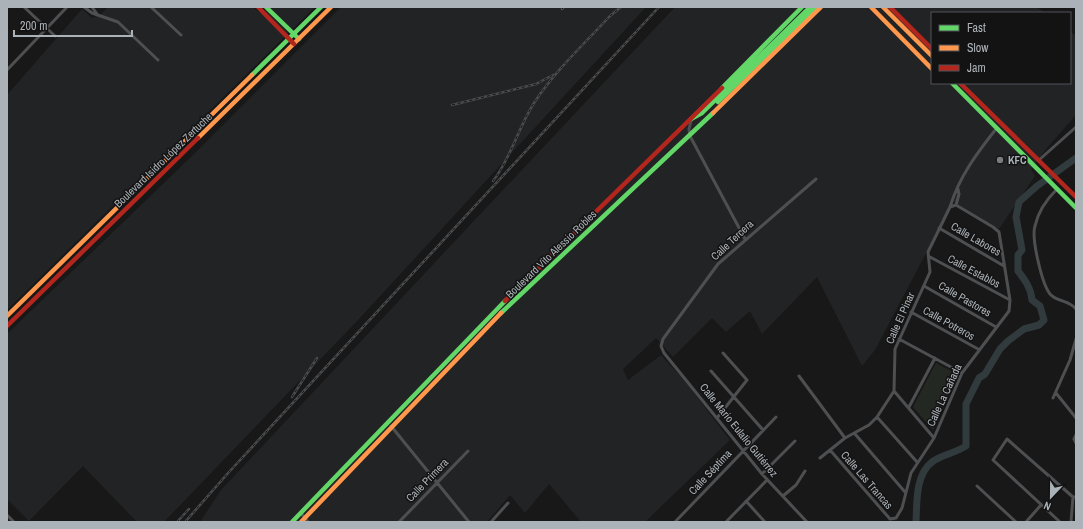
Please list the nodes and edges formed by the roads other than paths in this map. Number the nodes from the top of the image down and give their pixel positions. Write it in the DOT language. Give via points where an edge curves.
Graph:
graph roads {
  1 [pos="24,7"];
  2 [pos="68,7"];
  3 [pos="85,7"];
  4 [pos="92,7"];
  5 [pos="151,7"];
  6 [pos="258,7"];
  7 [pos="266,7"];
  8 [pos="274,7"];
  9 [pos="321,7"];
  10 [pos="331,7"];
  11 [pos="802,7"];
  12 [pos="810,7"];
  13 [pos="816,7"];
  14 [pos="821,7"];
  15 [pos="871,7"];
  16 [pos="876,7"];
  17 [pos="883,7"];
  18 [pos="890,7"];
  19 [pos="270,11"];
  20 [pos="97,14"];
  21 [pos="266,15"];
  22 [pos="47,28"];
  23 [pos="294,34"];
  24 [pos="181,35"];
  25 [pos="55,36"];
  26 [pos="289,39"];
  27 [pos="299,39"];
  28 [pos="294,44"];
  29 [pos="931,48"];
  30 [pos="158,60"];
  31 [pos="931,60"];
  32 [pos="931,68"];
  33 [pos="7,70"];
  34 [pos="949,84"];
  35 [pos="953,84"];
  36 [pos="961,84"];
  37 [pos="958,89"];
  38 [pos="702,113"];
  39 [pos="691,119"];
  40 [pos="1076,127"];
  41 [pos="996,129"];
  42 [pos="690,136"];
  43 [pos="1039,160"];
  44 [pos="816,179"];
  45 [pos="140,186"];
  46 [pos="958,189"];
  47 [pos="1057,189"];
  48 [pos="145,191"];
  49 [pos="1076,198"];
  50 [pos="956,205"];
  51 [pos="950,206"];
  52 [pos="1076,208"];
  53 [pos="96,228"];
  54 [pos="939,228"];
  55 [pos="101,234"];
  56 [pos="745,239"];
  57 [pos="554,253"];
  58 [pos="930,257"];
  59 [pos="558,258"];
  60 [pos="1004,266"];
  61 [pos="46,278"];
  62 [pos="51,283"];
  63 [pos="924,286"];
  64 [pos="1010,300"];
  65 [pos="1076,309"];
  66 [pos="911,312"];
  67 [pos="7,316"];
  68 [pos="7,326"];
  69 [pos="996,327"];
  70 [pos="899,339"];
  71 [pos="1076,341"];
  72 [pos="661,346"];
  73 [pos="978,349"];
  74 [pos="723,353"];
  75 [pos="935,358"];
  76 [pos="712,370"];
  77 [pos="962,372"];
  78 [pos="799,376"];
  79 [pos="894,391"];
  80 [pos="1056,393"];
  81 [pos="733,397"];
  82 [pos="1053,398"];
  83 [pos="909,407"];
  84 [pos="776,417"];
  85 [pos="877,417"];
  86 [pos="716,418"];
  87 [pos="1076,418"];
  88 [pos="387,422"];
  89 [pos="392,427"];
  90 [pos="763,430"];
  91 [pos="855,434"];
  92 [pos="1076,435"];
  93 [pos="845,438"];
  94 [pos="934,438"];
  95 [pos="795,441"];
  96 [pos="1076,443"];
  97 [pos="830,450"];
  98 [pos="468,451"];
  99 [pos="742,451"];
  100 [pos="820,458"];
  101 [pos="917,462"];
  102 [pos="805,471"];
  103 [pos="762,474"];
  104 [pos="767,480"];
  105 [pos="437,483"];
  106 [pos="977,486"];
  107 [pos="905,492"];
  108 [pos="783,496"];
  109 [pos="317,497"];
  110 [pos="1075,497"];
  111 [pos="321,501"];
  112 [pos="746,501"];
  113 [pos="508,503"];
  114 [pos="1041,505"];
  115 [pos="301,513"];
  116 [pos="7,515"];
  117 [pos="306,520"];
  118 [pos="892,520"];
  119 [pos="14,522"];
  120 [pos="292,522"];
  121 [pos="301,522"];
  122 [pos="399,522"];
  123 [pos="469,522"];
  124 [pos="491,522"];
  125 [pos="675,522"];
  126 [pos="726,522"];
  127 [pos="765,522"];
  128 [pos="807,522"];
  129 [pos="1016,522"];
  130 [pos="1026,522"];
  131 [pos="1060,522"];
  132 [pos="1071,522"];
  1 -- 22 [label="street"];
  2 -- 22 [label="street"];
  3 -- 20 [label="street"];
  4 -- 20 [label="street"];
  5 -- 24 [label="street"];
  6 -- 21 [label="main road"];
  7 -- 19 [label="main road"];
  8 -- 19 [label="street"];
  9 -- 23 [label="main road, Boulevard Isidro López Zertuche"];
  10 -- 27 [label="main road, Boulevard Isidro López Zertuche"];
  11 -- 39 [label="main road, Boulevard Vito Alessio Robles"];
  12 -- 38 [label="main road"];
  13 -- 38 [label="main road" via="723,98"];
  14 -- 42 [label="main road, Boulevard Vito Alessio Robles"];
  15 -- 32 [label="main road"];
  16 -- 31 [label="main road"];
  17 -- 31 [label="main road"];
  18 -- 29 [label="main road"];
  19 -- 21 [label="street"];
  19 -- 23 [label="main road"];
  20 -- 30 [label="street" via="118,22"];
  21 -- 26 [label="main road"];
  22 -- 25 [label="street"];
  22 -- 33 [label="street"];
  23 -- 26 [label="main road, Boulevard Isidro López Zertuche"];
  23 -- 27 [label="main road"];
  26 -- 28 [label="main road"];
  26 -- 45 [label="main road, Boulevard Isidro López Zertuche"];
  27 -- 28 [label="main road, Boulevard Isidro López Zertuche"];
  28 -- 48 [label="main road, Boulevard Isidro López Zertuche"];
  34 -- 37 [label="main road"];
  35 -- 37 [label="main road"];
  36 -- 43 [label="main road"];
  37 -- 41 [label="main road"];
  38 -- 39 [label="main road"];
  39 -- 42 [label="street"];
  39 -- 57 [label="main road, Boulevard Vito Alessio Robles"];
  40 -- 43 [label="street"];
  41 -- 46 [label="street, Calle El Pinar" via="972,158"];
  41 -- 47 [label="main road"];
  42 -- 56 [label="street"];
  42 -- 59 [label="main road, Boulevard Vito Alessio Robles"];
  43 -- 49 [label="main road"];
  44 -- 56 [label="street, Calle Tercera"];
  45 -- 48 [label="main road"];
  45 -- 53 [label="main road, Boulevard Isidro López Zertuche"];
  46 -- 50 [label="street, Calle El Pinar"];
  46 -- 51 [label="street, Calle El Pinar"];
  47 -- 52 [label="main road"];
  47 -- 65 [label="street" via="1044,205 1034,226 1034,237 1039,268 1050,293 1055,298 1072,304"];
  48 -- 55 [label="main road, Boulevard Isidro López Zertuche"];
  50 -- 51 [label="street"];
  50 -- 60 [label="street" via="993,226 998,232"];
  51 -- 54 [label="street, Calle El Pinar"];
  53 -- 55 [label="main road"];
  53 -- 61 [label="main road, Boulevard Isidro López Zertuche"];
  54 -- 58 [label="street, Calle El Pinar" via="928,252"];
  54 -- 60 [label="street, Calle Labores"];
  55 -- 62 [label="main road, Boulevard Isidro López Zertuche"];
  56 -- 72 [label="street, Calle Tercera" via="718,264 663,339"];
  57 -- 59 [label="main road"];
  57 -- 88 [label="main road, Boulevard Vito Alessio Robles"];
  58 -- 63 [label="street, Calle El Pinar" via="930,272"];
  58 -- 64 [label="street, Calle Establos"];
  59 -- 89 [label="main road, Boulevard Vito Alessio Robles" via="482,332"];
  60 -- 64 [label="street"];
  61 -- 62 [label="main road"];
  61 -- 67 [label="main road, Boulevard Isidro López Zertuche"];
  62 -- 68 [label="main road, Boulevard Isidro López Zertuche"];
  63 -- 66 [label="street, Calle El Pinar"];
  63 -- 69 [label="street, Calle Pastores"];
  64 -- 69 [label="street, Calle La Cañada" via="1009,311"];
  66 -- 70 [label="street, Calle El Pinar"];
  66 -- 73 [label="street, Calle Potreros"];
  69 -- 73 [label="street, Calle La Cañada"];
  70 -- 75 [label="street"];
  70 -- 79 [label="street, Calle El Pinar" via="894,354"];
  71 -- 80 [label="street"];
  72 -- 86 [label="street, Calle Mario Eulalio Gutiérrez"];
  73 -- 77 [label="street, Calle La Cañada"];
  74 -- 81 [label="street" via="747,380"];
  75 -- 77 [label="street"];
  75 -- 83 [label="street"];
  76 -- 81 [label="street"];
  77 -- 94 [label="street, Calle La Cañada"];
  78 -- 93 [label="street"];
  79 -- 83 [label="street"];
  79 -- 85 [label="street"];
  80 -- 82 [label="street"];
  80 -- 87 [label="street"];
  81 -- 86 [label="street"];
  81 -- 90 [label="street"];
  83 -- 94 [label="street"];
  84 -- 90 [label="street, Calle Séptima"];
  85 -- 91 [label="street"];
  85 -- 101 [label="street"];
  86 -- 99 [label="street, Calle Mario Eulalio Gutiérrez"];
  88 -- 89 [label="street"];
  88 -- 109 [label="main road, Boulevard Vito Alessio Robles"];
  89 -- 105 [label="street"];
  89 -- 111 [label="main road, Boulevard Vito Alessio Robles"];
  90 -- 99 [label="street, Calle Séptima"];
  91 -- 93 [label="street"];
  91 -- 107 [label="street"];
  92 -- 96 [label="street"];
  93 -- 97 [label="street"];
  94 -- 101 [label="street, Calle La Cañada"];
  95 -- 103 [label="street"];
  97 -- 100 [label="street"];
  97 -- 118 [label="street, Calle Las Trancas"];
  98 -- 105 [label="street, Calle Primera"];
  99 -- 103 [label="street, Calle Mario Eulalio Gutiérrez"];
  99 -- 125 [label="street, Calle Séptima"];
  101 -- 107 [label="street, Calle La Cañada"];
  102 -- 108 [label="street" via="796,485"];
  103 -- 104 [label="street, Calle Mario Eulalio Gutiérrez"];
  104 -- 108 [label="street, Calle Mario Eulalio Gutiérrez"];
  104 -- 112 [label="street"];
  105 -- 122 [label="street, Calle Primera"];
  105 -- 123 [label="street"];
  106 -- 129 [label="street"];
  107 -- 118 [label="street, Calle La Cañada" via="900,513"];
  108 -- 128 [label="street, Calle Mario Eulalio Gutiérrez"];
  109 -- 111 [label="main road"];
  109 -- 115 [label="main road, Boulevard Vito Alessio Robles"];
  110 -- 114 [label="street" via="1007,439 993,460"];
  110 -- 132 [label="street"];
  111 -- 117 [label="main road, Boulevard Vito Alessio Robles"];
  112 -- 126 [label="street"];
  112 -- 127 [label="street"];
  113 -- 124 [label="street"];
  114 -- 130 [label="street"];
  114 -- 131 [label="street"];
  115 -- 117 [label="street"];
  115 -- 120 [label="main road, Boulevard Vito Alessio Robles"];
  116 -- 119 [label="street"];
  117 -- 121 [label="main road, Boulevard Vito Alessio Robles"];
}
